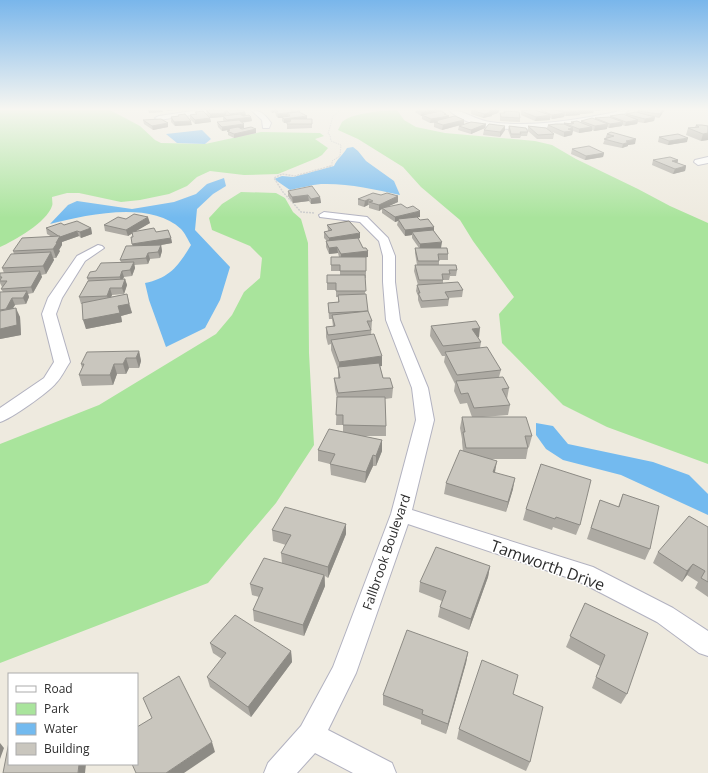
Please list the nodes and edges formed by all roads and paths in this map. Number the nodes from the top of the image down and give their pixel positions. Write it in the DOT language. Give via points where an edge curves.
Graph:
graph roads {
  1 [pos="341,146"];
  2 [pos="708,160"];
  3 [pos="698,162"];
  4 [pos="324,215"];
  5 [pos="98,248"];
  6 [pos="0,416"];
  7 [pos="401,514"];
  8 [pos="708,645"];
  9 [pos="311,736"];
  10 [pos="278,773"];
  11 [pos="382,773"];
  1 -- 4 [label="path" via="340,156 332,162 332,166 295,176 282,174 274,178 301,212"];
  2 -- 3 [label="street"];
  4 -- 7 [label="street, Fallbrook Boulevard" via="363,219 384,240 389,256 393,320 420,388 425,420"];
  5 -- 6 [label="street" via="81,258 55,298 49,314 62,362 50,381"];
  7 -- 8 [label="street, Tamworth Drive" via="585,574 665,615"];
  7 -- 9 [label="street, Fallbrook Boulevard" via="343,673"];
  9 -- 10 [label="street, Fallbrook Boulevard"];
  9 -- 11 [label="street"];
}
